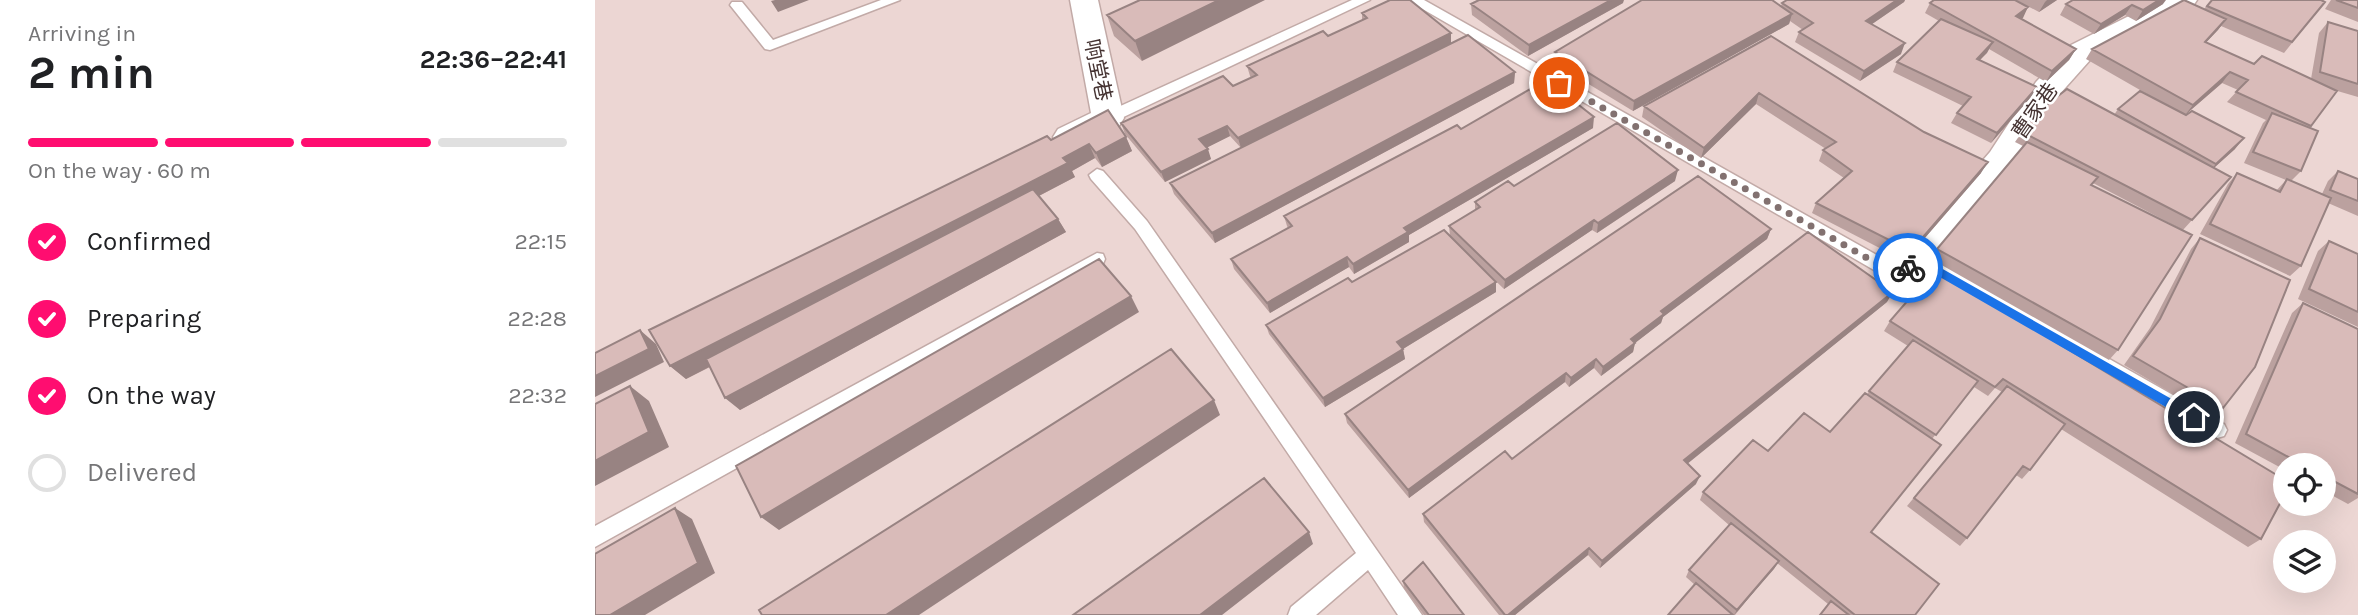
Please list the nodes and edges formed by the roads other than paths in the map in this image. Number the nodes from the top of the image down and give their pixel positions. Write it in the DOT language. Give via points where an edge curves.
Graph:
graph roads {
  1 [pos="893,0"];
  2 [pos="1084,0"];
  3 [pos="1363,0"];
  4 [pos="1414,0"];
  5 [pos="2183,0"];
  6 [pos="737,5"];
  7 [pos="1108,118"];
  8 [pos="1045,148"];
  9 [pos="1097,175"];
  10 [pos="1097,259"];
  11 [pos="1918,259"];
  12 [pos="2217,430"];
  13 [pos="595,537"];
  14 [pos="1370,555"];
  15 [pos="1299,615"];
  16 [pos="1411,615"];
  1 -- 6 [label="lane" via="770,46"];
  2 -- 7 [label="street, 响堂巷"];
  3 -- 7 [label="lane"];
  4 -- 11 [label="lane" via="1899,276"];
  5 -- 11 [label="street, 曹家巷" via="2081,52 2047,89 2001,160"];
  7 -- 8 [label="street, 响堂巷"];
  9 -- 14 [label="lane" via="1141,225"];
  10 -- 13 [label="lane"];
  11 -- 12 [label="lane"];
  14 -- 15 [label="lane"];
  14 -- 16 [label="lane"];
}
